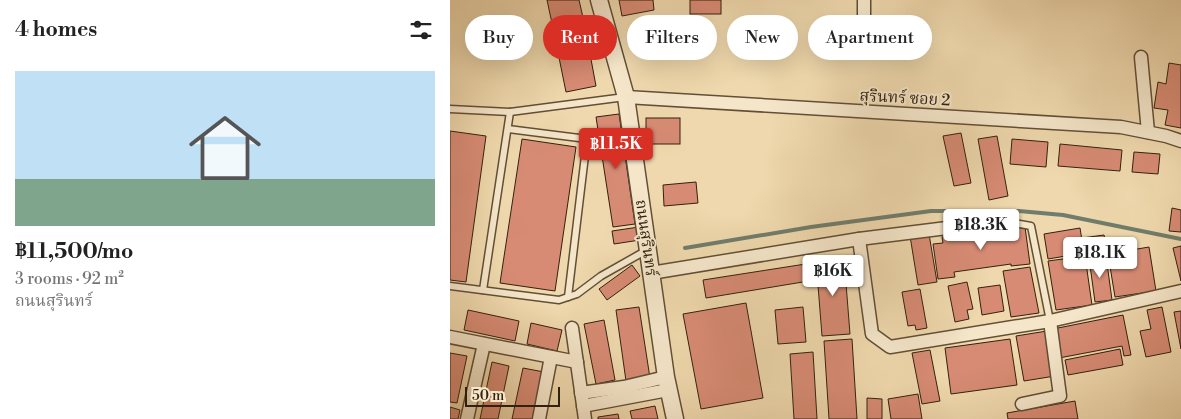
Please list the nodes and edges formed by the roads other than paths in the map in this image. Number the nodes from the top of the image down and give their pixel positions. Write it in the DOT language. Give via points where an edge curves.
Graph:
graph roads {
  1 [pos="599,0"];
  2 [pos="864,0"];
  3 [pos="864,15"];
  4 [pos="1140,57"];
  5 [pos="626,97"];
  6 [pos="450,109"];
  7 [pos="510,112"];
  8 [pos="508,129"];
  9 [pos="1148,132"];
  10 [pos="1181,141"];
  11 [pos="1003,221"];
  12 [pos="859,239"];
  13 [pos="648,249"];
  14 [pos="651,274"];
  15 [pos="450,286"];
  16 [pos="483,290"];
  17 [pos="1181,291"];
  18 [pos="568,297"];
  19 [pos="1050,321"];
  20 [pos="572,328"];
  21 [pos="450,337"];
  22 [pos="484,344"];
  23 [pos="551,357"];
  24 [pos="577,362"];
  25 [pos="667,383"];
  26 [pos="582,399"];
  27 [pos="1022,404"];
  28 [pos="467,419"];
  29 [pos="539,419"];
  30 [pos="585,419"];
  31 [pos="675,419"];
  1 -- 5 [label="street, ถนนสุรินทร์"];
  2 -- 3 [label="street"];
  4 -- 9 [label="street"];
  5 -- 7 [label="lane"];
  5 -- 9 [label="street, สุรินทร์ ซอย 2" via="1121,127"];
  5 -- 13 [label="street, ถนนสุรินทร์"];
  6 -- 7 [label="lane"];
  7 -- 8 [label="lane"];
  8 -- 16 [label="lane"];
  8 -- 18 [label="lane" via="588,139"];
  9 -- 10 [label="street, สุรินทร์ ซอย 2"];
  11 -- 12 [label="street"];
  11 -- 19 [label="lane" via="1031,226"];
  12 -- 14 [label="street"];
  12 -- 19 [label="street" via="872,334 890,347"];
  13 -- 14 [label="street, ถนนสุรินทร์"];
  13 -- 18 [label="lane"];
  14 -- 25 [label="street, ถนนสุรินทร์"];
  15 -- 16 [label="lane"];
  16 -- 18 [label="lane" via="559,300"];
  17 -- 19 [label="street"];
  19 -- 27 [label="street" via="1060,396"];
  20 -- 24 [label="street"];
  21 -- 22 [label="street"];
  22 -- 23 [label="street"];
  22 -- 28 [label="street"];
  23 -- 24 [label="street"];
  23 -- 29 [label="street"];
  24 -- 26 [label="street"];
  25 -- 26 [label="street" via="624,387"];
  25 -- 31 [label="street, ถนนสุรินทร์"];
  26 -- 30 [label="street"];
}
